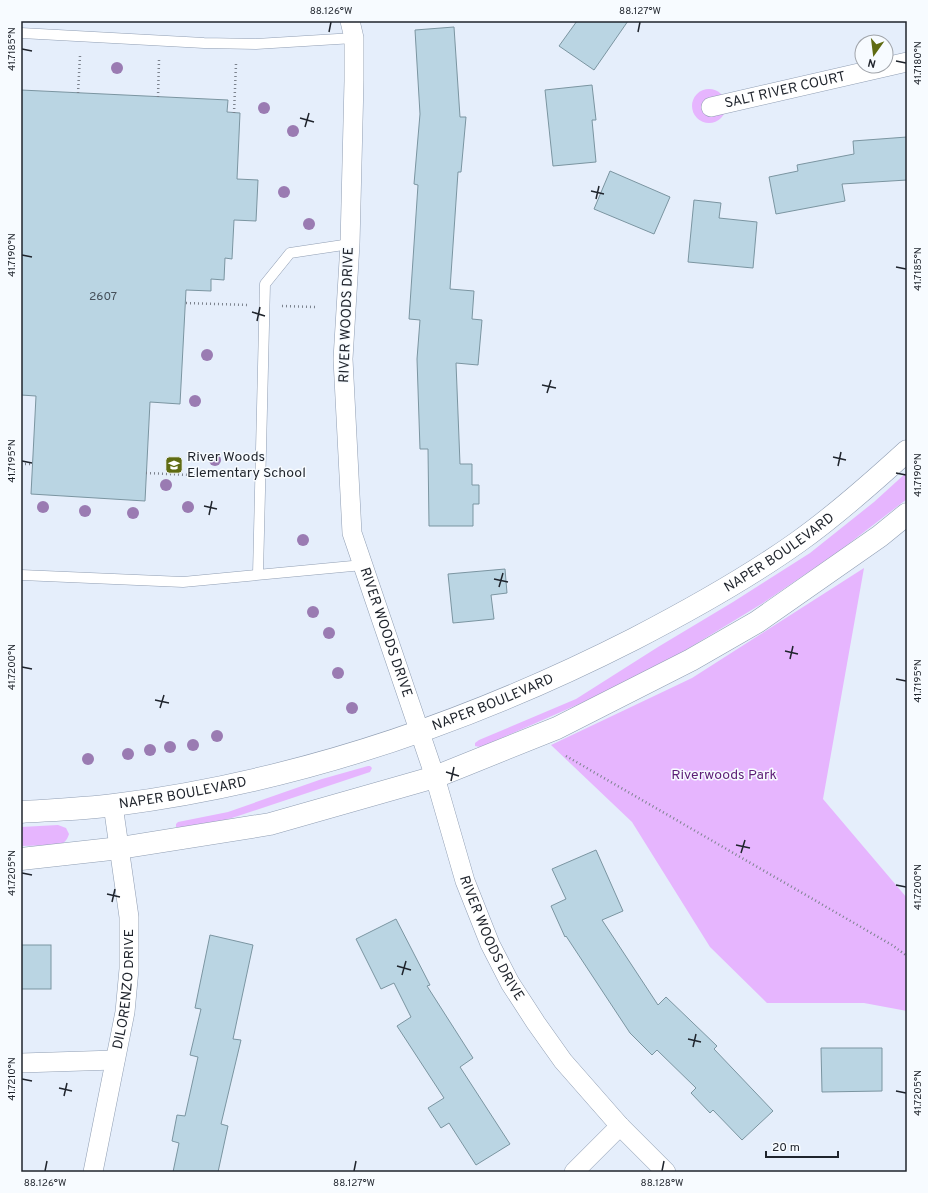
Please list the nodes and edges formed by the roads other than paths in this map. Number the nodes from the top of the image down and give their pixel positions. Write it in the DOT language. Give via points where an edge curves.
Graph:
graph roads {
  1 [pos="352,30"];
  2 [pos="21,33"];
  3 [pos="907,62"];
  4 [pos="711,107"];
  5 [pos="350,244"];
  6 [pos="907,451"];
  7 [pos="907,514"];
  8 [pos="363,565"];
  9 [pos="258,574"];
  10 [pos="21,575"];
  11 [pos="420,732"];
  12 [pos="435,777"];
  13 [pos="113,805"];
  14 [pos="21,812"];
  15 [pos="120,848"];
  16 [pos="21,859"];
  17 [pos="115,1060"];
  18 [pos="21,1064"];
  19 [pos="620,1126"];
  20 [pos="93,1172"];
  21 [pos="574,1172"];
  22 [pos="666,1172"];
  1 -- 2 [label="lane" via="256,44"];
  1 -- 5 [label="street, RIVER WOODS DRIVE" via="354,81"];
  3 -- 4 [label="street, SALT RIVER COURT"];
  5 -- 8 [label="street, RIVER WOODS DRIVE" via="343,359 352,533"];
  5 -- 9 [label="lane" via="290,253 265,284"];
  6 -- 11 [label="main road, NAPER BOULEVARD" via="799,542 736,583 593,660 505,699"];
  7 -- 12 [label="main road" via="880,536 757,622 690,660 557,728"];
  8 -- 9 [label="lane"];
  8 -- 11 [label="street, RIVER WOODS DRIVE"];
  9 -- 10 [label="lane" via="183,582"];
  11 -- 12 [label="street, RIVER WOODS DRIVE"];
  11 -- 13 [label="main road, NAPER BOULEVARD" via="278,774 202,791"];
  12 -- 15 [label="main road" via="270,824"];
  12 -- 19 [label="street, RIVER WOODS DRIVE" via="466,882 490,944 510,983 563,1061"];
  13 -- 14 [label="main road, NAPER BOULEVARD"];
  13 -- 15 [label="street, DILORENZO DRIVE"];
  15 -- 16 [label="main road"];
  15 -- 17 [label="street, DILORENZO DRIVE" via="129,917 129,969 125,1012"];
  17 -- 18 [label="street"];
  17 -- 20 [label="street, DILORENZO DRIVE"];
  19 -- 21 [label="street"];
  19 -- 22 [label="street, RIVER WOODS DRIVE"];
}
